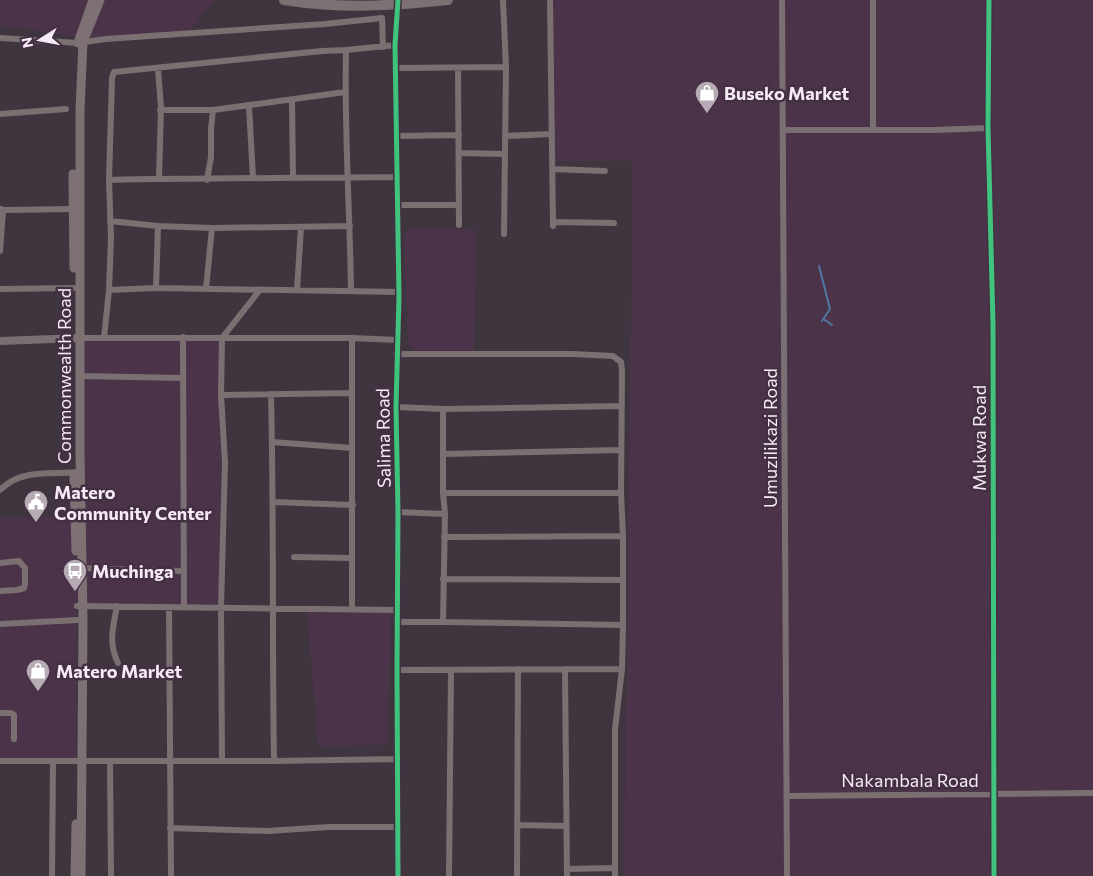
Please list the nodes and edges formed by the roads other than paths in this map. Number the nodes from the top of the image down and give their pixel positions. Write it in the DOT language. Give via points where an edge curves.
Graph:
graph roads {
  1 [pos="93,0"];
  2 [pos="100,0"];
  3 [pos="284,0"];
  4 [pos="448,0"];
  5 [pos="504,0"];
  6 [pos="550,0"];
  7 [pos="782,0"];
  8 [pos="873,0"];
  9 [pos="989,0"];
  10 [pos="398,3"];
  11 [pos="0,38"];
  12 [pos="81,43"];
  13 [pos="396,46"];
  14 [pos="383,47"];
  15 [pos="346,50"];
  16 [pos="506,67"];
  17 [pos="158,68"];
  18 [pos="396,68"];
  19 [pos="458,68"];
  20 [pos="345,92"];
  21 [pos="292,100"];
  22 [pos="250,106"];
  23 [pos="66,110"];
  24 [pos="160,110"];
  25 [pos="212,110"];
  26 [pos="0,114"];
  27 [pos="988,128"];
  28 [pos="783,130"];
  29 [pos="873,130"];
  30 [pos="552,134"];
  31 [pos="459,135"];
  32 [pos="397,136"];
  33 [pos="505,136"];
  34 [pos="459,153"];
  35 [pos="505,154"];
  36 [pos="552,170"];
  37 [pos="605,171"];
  38 [pos="293,177"];
  39 [pos="253,178"];
  40 [pos="348,178"];
  41 [pos="398,178"];
  42 [pos="159,179"];
  43 [pos="109,180"];
  44 [pos="207,180"];
  45 [pos="398,205"];
  46 [pos="459,205"];
  47 [pos="1,209"];
  48 [pos="73,209"];
  49 [pos="110,221"];
  50 [pos="614,223"];
  51 [pos="459,225"];
  52 [pos="158,226"];
  53 [pos="350,226"];
  54 [pos="300,227"];
  55 [pos="212,228"];
  56 [pos="504,234"];
  57 [pos="0,251"];
  58 [pos="74,288"];
  59 [pos="156,288"];
  60 [pos="0,289"];
  61 [pos="109,290"];
  62 [pos="206,290"];
  63 [pos="259,290"];
  64 [pos="297,290"];
  65 [pos="351,291"];
  66 [pos="398,292"];
  67 [pos="183,337"];
  68 [pos="77,338"];
  69 [pos="104,338"];
  70 [pos="222,338"];
  71 [pos="352,338"];
  72 [pos="397,340"];
  73 [pos="0,341"];
  74 [pos="396,354"];
  75 [pos="80,376"];
  76 [pos="183,378"];
  77 [pos="271,394"];
  78 [pos="352,394"];
  79 [pos="222,395"];
  80 [pos="622,406"];
  81 [pos="396,407"];
  82 [pos="443,409"];
  83 [pos="272,442"];
  84 [pos="352,448"];
  85 [pos="621,450"];
  86 [pos="444,454"];
  87 [pos="77,472"];
  88 [pos="1,487"];
  89 [pos="443,493"];
  90 [pos="621,493"];
  91 [pos="274,502"];
  92 [pos="352,505"];
  93 [pos="398,512"];
  94 [pos="445,514"];
  95 [pos="623,536"];
  96 [pos="444,537"];
  97 [pos="294,557"];
  98 [pos="352,558"];
  99 [pos="0,563"];
  100 [pos="79,568"];
  101 [pos="183,571"];
  102 [pos="443,579"];
  103 [pos="623,580"];
  104 [pos="0,591"];
  105 [pos="80,605"];
  106 [pos="117,606"];
  107 [pos="184,606"];
  108 [pos="170,607"];
  109 [pos="221,607"];
  110 [pos="272,608"];
  111 [pos="352,610"];
  112 [pos="397,610"];
  113 [pos="78,620"];
  114 [pos="397,622"];
  115 [pos="443,622"];
  116 [pos="0,624"];
  117 [pos="623,625"];
  118 [pos="118,663"];
  119 [pos="518,669"];
  120 [pos="565,669"];
  121 [pos="622,669"];
  122 [pos="397,670"];
  123 [pos="451,670"];
  124 [pos="0,713"];
  125 [pos="14,739"];
  126 [pos="398,759"];
  127 [pos="170,760"];
  128 [pos="0,761"];
  129 [pos="110,761"];
  130 [pos="222,761"];
  131 [pos="274,761"];
  132 [pos="53,762"];
  133 [pos="79,762"];
  134 [pos="994,794"];
  135 [pos="1093,794"];
  136 [pos="787,796"];
  137 [pos="518,825"];
  138 [pos="565,826"];
  139 [pos="398,827"];
  140 [pos="170,828"];
  141 [pos="567,868"];
  142 [pos="615,868"];
  143 [pos="52,876"];
  144 [pos="75,876"];
  145 [pos="81,876"];
  146 [pos="111,876"];
  147 [pos="171,876"];
  148 [pos="398,876"];
  149 [pos="449,876"];
  150 [pos="518,876"];
  151 [pos="567,876"];
  152 [pos="615,876"];
  153 [pos="787,876"];
  154 [pos="994,876"];
  1 -- 12 [label="main road, Commonwealth Road"];
  2 -- 12 [label="main road, Commonwealth Road"];
  3 -- 10 [label="main road" via="345,6"];
  4 -- 10 [label="main road"];
  5 -- 16 [label="street"];
  6 -- 30 [label="street"];
  7 -- 28 [label="street, Umuzilikazi Road"];
  8 -- 29 [label="street"];
  9 -- 27 [label="street, Mukwa Road"];
  10 -- 13 [label="street, Salima Road"];
  11 -- 12 [label="street"];
  12 -- 14 [label="street" via="382,18"];
  12 -- 48 [label="main road, Commonwealth Road"];
  12 -- 68 [label="main road, Commonwealth Road"];
  13 -- 14 [label="street"];
  13 -- 18 [label="street, Salima Road"];
  14 -- 15 [label="street"];
  15 -- 17 [label="street"];
  15 -- 20 [label="street"];
  16 -- 19 [label="street"];
  16 -- 33 [label="street"];
  17 -- 24 [label="street"];
  17 -- 43 [label="street" via="114,72"];
  18 -- 19 [label="street"];
  18 -- 32 [label="street, Salima Road"];
  19 -- 31 [label="street"];
  20 -- 21 [label="street"];
  20 -- 40 [label="street"];
  21 -- 22 [label="street"];
  21 -- 38 [label="street"];
  22 -- 25 [label="street"];
  22 -- 39 [label="street"];
  23 -- 26 [label="street"];
  24 -- 25 [label="street"];
  24 -- 42 [label="street"];
  25 -- 44 [label="street"];
  27 -- 29 [label="street"];
  27 -- 134 [label="street, Mukwa Road" via="993,324"];
  28 -- 29 [label="street"];
  28 -- 136 [label="street, Umuzilikazi Road"];
  30 -- 33 [label="street"];
  30 -- 36 [label="street"];
  31 -- 32 [label="street"];
  31 -- 34 [label="street"];
  32 -- 41 [label="street, Salima Road"];
  33 -- 35 [label="street"];
  34 -- 35 [label="street"];
  34 -- 46 [label="street"];
  35 -- 56 [label="street"];
  36 -- 37 [label="street"];
  36 -- 50 [label="street" via="553,224"];
  38 -- 39 [label="street"];
  38 -- 40 [label="street"];
  39 -- 44 [label="street"];
  40 -- 41 [label="street"];
  40 -- 53 [label="street"];
  41 -- 45 [label="street, Salima Road"];
  42 -- 43 [label="street"];
  42 -- 44 [label="street"];
  43 -- 49 [label="street"];
  45 -- 46 [label="street"];
  45 -- 66 [label="street, Salima Road"];
  46 -- 51 [label="street"];
  47 -- 48 [label="street"];
  47 -- 57 [label="street"];
  48 -- 58 [label="main road, Commonwealth Road"];
  49 -- 52 [label="street"];
  49 -- 61 [label="street"];
  52 -- 55 [label="street"];
  52 -- 59 [label="street"];
  53 -- 54 [label="street"];
  53 -- 65 [label="street"];
  54 -- 55 [label="street"];
  54 -- 64 [label="street"];
  55 -- 62 [label="street"];
  58 -- 60 [label="street"];
  58 -- 68 [label="main road, Commonwealth Road"];
  59 -- 61 [label="street"];
  59 -- 62 [label="street"];
  61 -- 69 [label="street"];
  62 -- 63 [label="street"];
  63 -- 64 [label="street"];
  63 -- 70 [label="street"];
  64 -- 65 [label="street"];
  65 -- 66 [label="street"];
  66 -- 72 [label="street, Salima Road"];
  67 -- 69 [label="street"];
  67 -- 70 [label="street"];
  67 -- 76 [label="street"];
  68 -- 69 [label="street"];
  68 -- 73 [label="street"];
  68 -- 75 [label="main road, Commonwealth Road"];
  68 -- 87 [label="main road, Commonwealth Road"];
  70 -- 71 [label="street"];
  70 -- 79 [label="street"];
  71 -- 72 [label="street"];
  71 -- 78 [label="street"];
  72 -- 74 [label="street, Salima Road"];
  74 -- 80 [label="street" via="613,356 620,362 622,371"];
  74 -- 81 [label="street, Salima Road"];
  75 -- 76 [label="street"];
  75 -- 87 [label="main road, Commonwealth Road"];
  76 -- 101 [label="street"];
  77 -- 78 [label="street"];
  77 -- 79 [label="street"];
  77 -- 83 [label="street"];
  78 -- 84 [label="street"];
  79 -- 109 [label="street" via="225,463"];
  80 -- 82 [label="street"];
  80 -- 85 [label="street"];
  81 -- 82 [label="street"];
  81 -- 93 [label="street, Salima Road"];
  82 -- 86 [label="street"];
  83 -- 84 [label="street"];
  83 -- 91 [label="street"];
  84 -- 92 [label="street"];
  85 -- 86 [label="street"];
  85 -- 90 [label="street"];
  86 -- 89 [label="street"];
  87 -- 88 [label="street" via="22,476"];
  87 -- 100 [label="main road, Commonwealth Road"];
  89 -- 90 [label="street"];
  89 -- 94 [label="street"];
  90 -- 95 [label="street"];
  91 -- 92 [label="street"];
  91 -- 110 [label="street"];
  92 -- 98 [label="street"];
  93 -- 94 [label="street"];
  93 -- 112 [label="street, Salima Road"];
  94 -- 96 [label="street"];
  95 -- 96 [label="street"];
  95 -- 103 [label="street"];
  96 -- 102 [label="street"];
  97 -- 98 [label="street"];
  98 -- 111 [label="street"];
  99 -- 104 [label="street" via="19,562 26,568 24,588"];
  100 -- 101 [label="street"];
  100 -- 105 [label="main road, Commonwealth Road"];
  101 -- 107 [label="street"];
  102 -- 103 [label="street"];
  102 -- 115 [label="street"];
  103 -- 117 [label="street"];
  105 -- 106 [label="street"];
  105 -- 113 [label="main road, Commonwealth Road"];
  105 -- 133 [label="main road, Commonwealth Road"];
  106 -- 108 [label="street"];
  106 -- 118 [label="street" via="112,646"];
  107 -- 108 [label="street"];
  107 -- 109 [label="street"];
  108 -- 127 [label="street"];
  109 -- 110 [label="street"];
  109 -- 130 [label="street"];
  110 -- 111 [label="street"];
  110 -- 131 [label="street"];
  111 -- 112 [label="street"];
  112 -- 114 [label="street, Salima Road"];
  113 -- 116 [label="street"];
  113 -- 133 [label="main road, Commonwealth Road"];
  114 -- 115 [label="street"];
  114 -- 122 [label="street, Salima Road"];
  115 -- 117 [label="street"];
  117 -- 121 [label="street"];
  119 -- 120 [label="street"];
  119 -- 123 [label="street"];
  119 -- 137 [label="street"];
  120 -- 121 [label="street"];
  120 -- 138 [label="street"];
  121 -- 142 [label="street" via="615,729"];
  122 -- 123 [label="street"];
  122 -- 126 [label="street, Salima Road"];
  123 -- 149 [label="street"];
  124 -- 125 [label="street" via="14,715"];
  126 -- 131 [label="street"];
  126 -- 139 [label="street, Salima Road"];
  127 -- 129 [label="street"];
  127 -- 130 [label="street"];
  127 -- 140 [label="street"];
  128 -- 132 [label="street"];
  129 -- 133 [label="street"];
  129 -- 146 [label="street"];
  130 -- 131 [label="street"];
  132 -- 133 [label="street"];
  132 -- 143 [label="street"];
  133 -- 144 [label="main road, Commonwealth Road"];
  133 -- 145 [label="main road, Commonwealth Road"];
  134 -- 135 [label="street, Nakambala Road"];
  134 -- 136 [label="street, Nakambala Road"];
  134 -- 154 [label="street, Mukwa Road"];
  136 -- 153 [label="street, Umuzilikazi Road"];
  137 -- 138 [label="street"];
  137 -- 150 [label="street"];
  138 -- 141 [label="street"];
  139 -- 140 [label="street"];
  139 -- 148 [label="street, Salima Road"];
  140 -- 147 [label="street"];
  141 -- 142 [label="street"];
  141 -- 151 [label="street"];
  142 -- 152 [label="street"];
}
